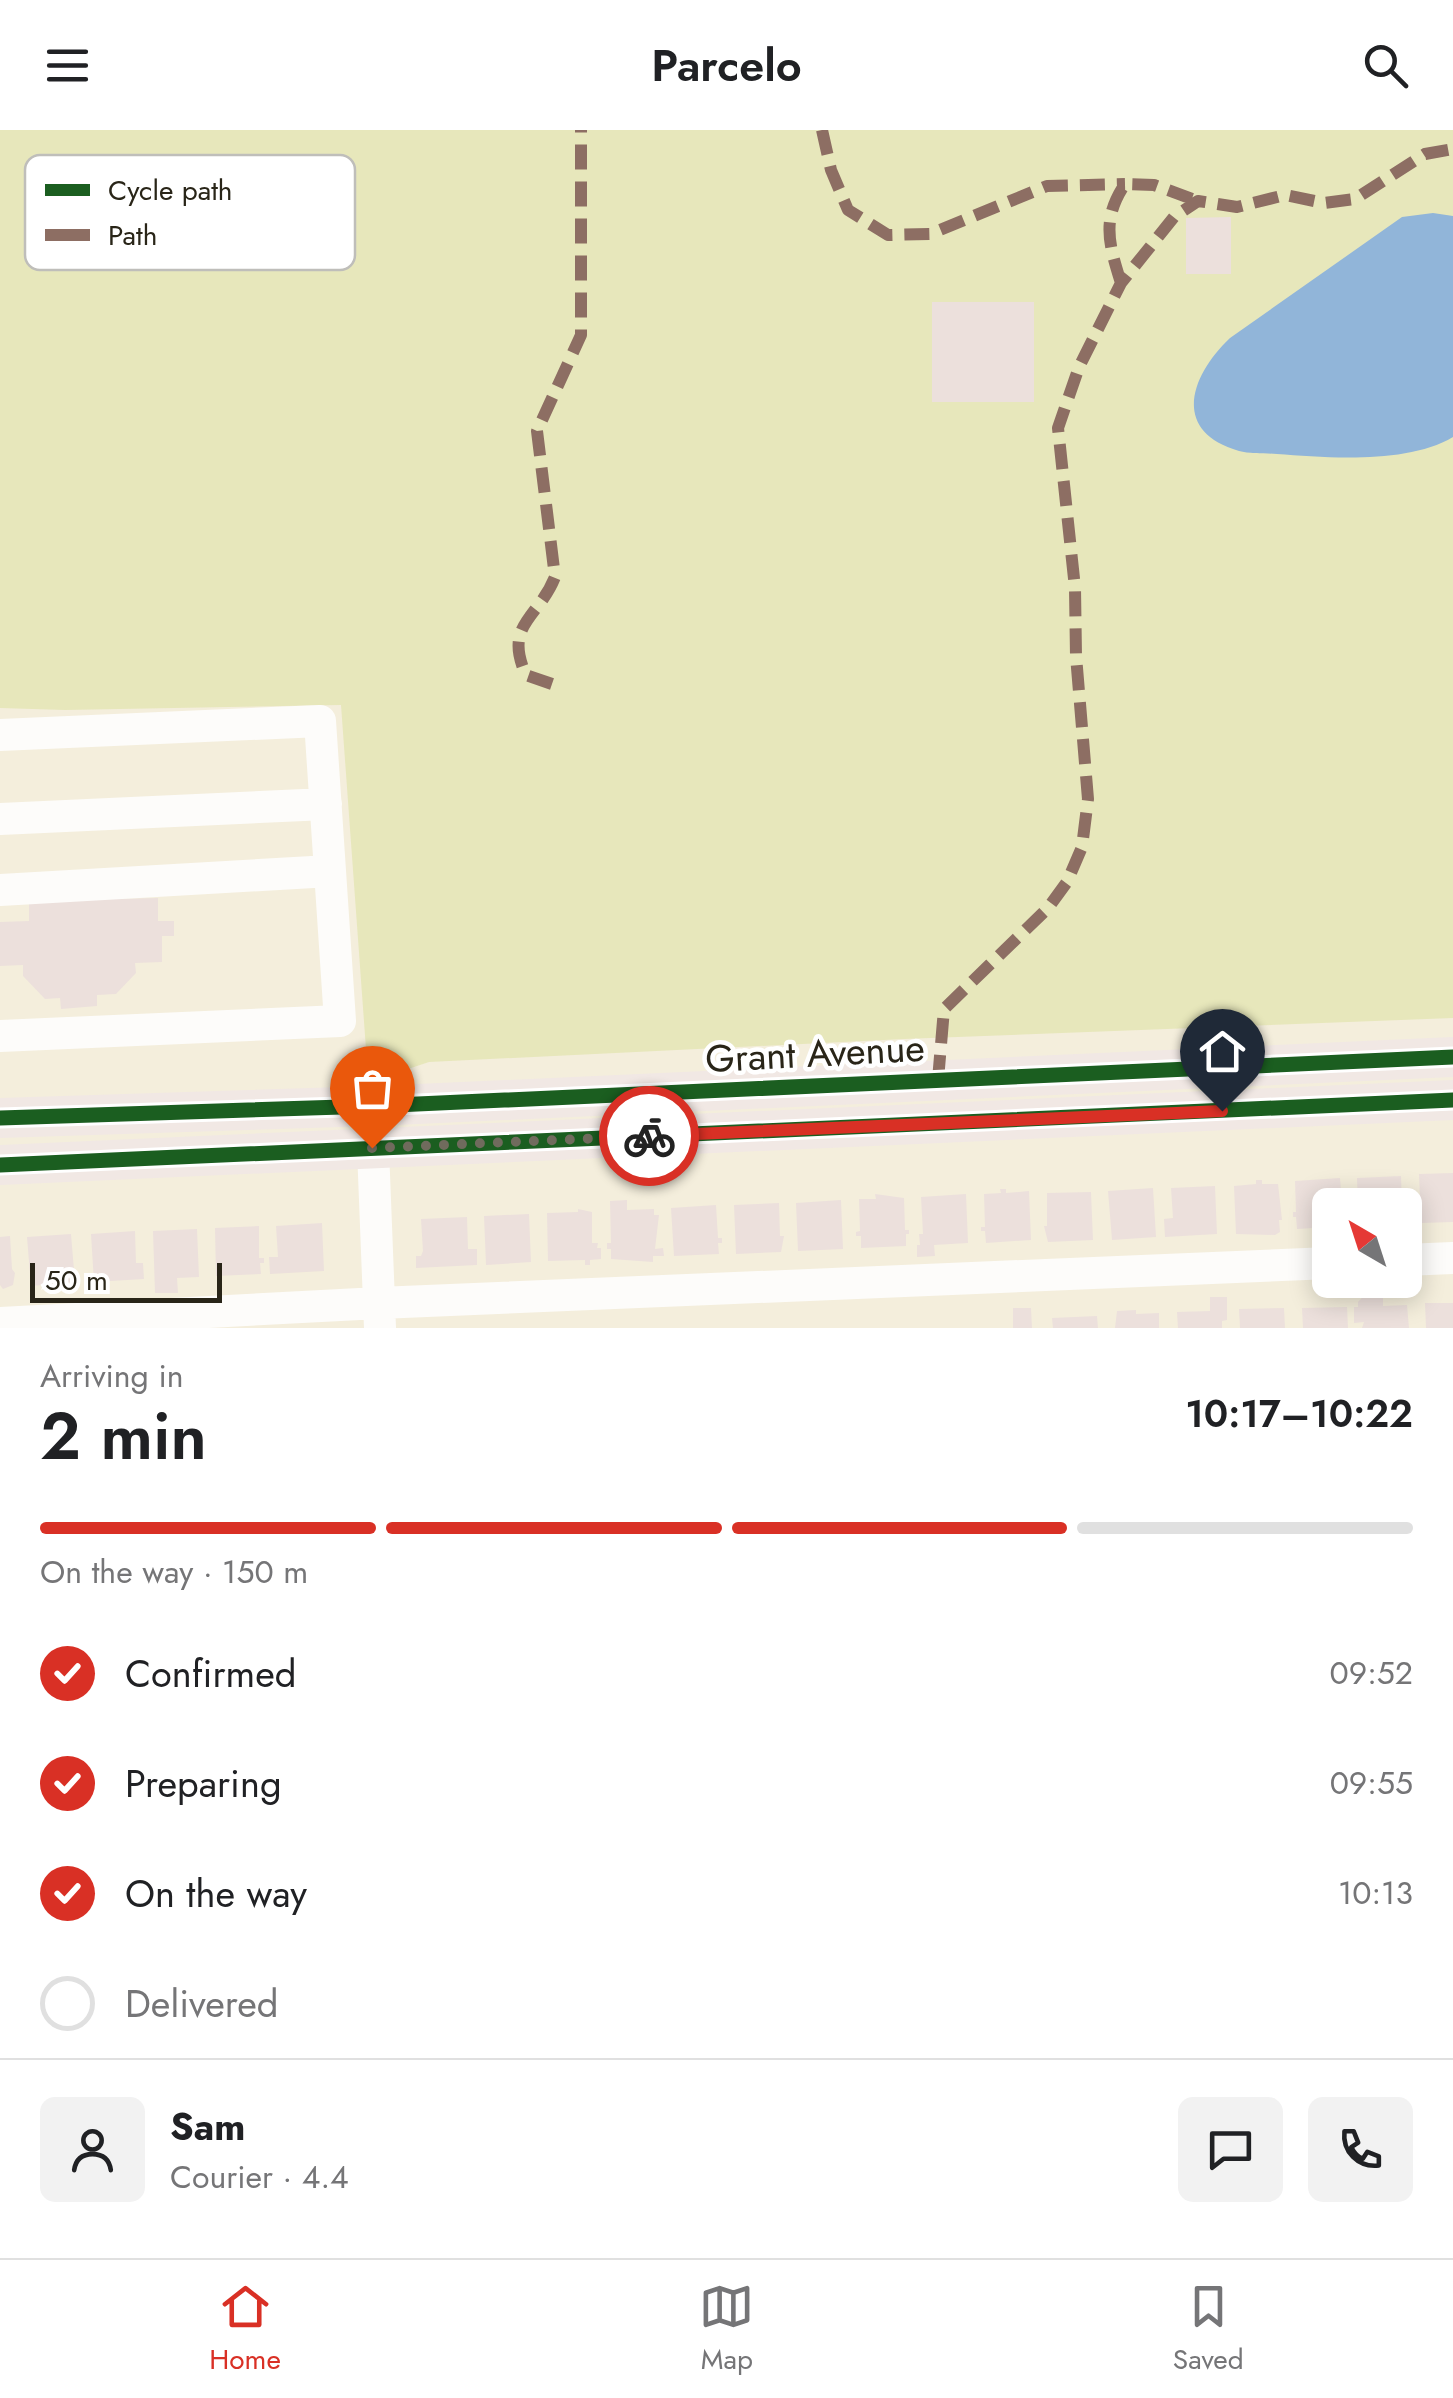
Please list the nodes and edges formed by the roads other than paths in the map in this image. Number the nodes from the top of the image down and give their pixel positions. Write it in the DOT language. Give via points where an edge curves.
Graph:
graph roads {
  1 [pos="0,735"];
  2 [pos="326,804"];
  3 [pos="0,818"];
  4 [pos="330,872"];
  5 [pos="0,890"];
  6 [pos="0,1036"];
  7 [pos="1453,1058"];
  8 [pos="1453,1100"];
  9 [pos="374,1106"];
  10 [pos="0,1118"];
  11 [pos="372,1148"];
  12 [pos="0,1165"];
  13 [pos="1453,1258"];
  14 [pos="1422,1259"];
  15 [pos="1312,1264"];
  16 [pos="380,1316"];
  17 [pos="0,1323"];
  1 -- 2 [label="street" via="320,720"];
  2 -- 3 [label="street"];
  2 -- 4 [label="street"];
  4 -- 5 [label="street"];
  4 -- 6 [label="street" via="340,1020"];
  7 -- 9 [label="main road, Grant Avenue"];
  8 -- 11 [label="main road, Grant Avenue"];
  9 -- 10 [label="main road, Grant Avenue"];
  9 -- 11 [label="street"];
  11 -- 12 [label="main road, Grant Avenue"];
  11 -- 16 [label="street"];
  13 -- 14 [label="street"];
  15 -- 16 [label="street"];
  16 -- 17 [label="street"];
}
